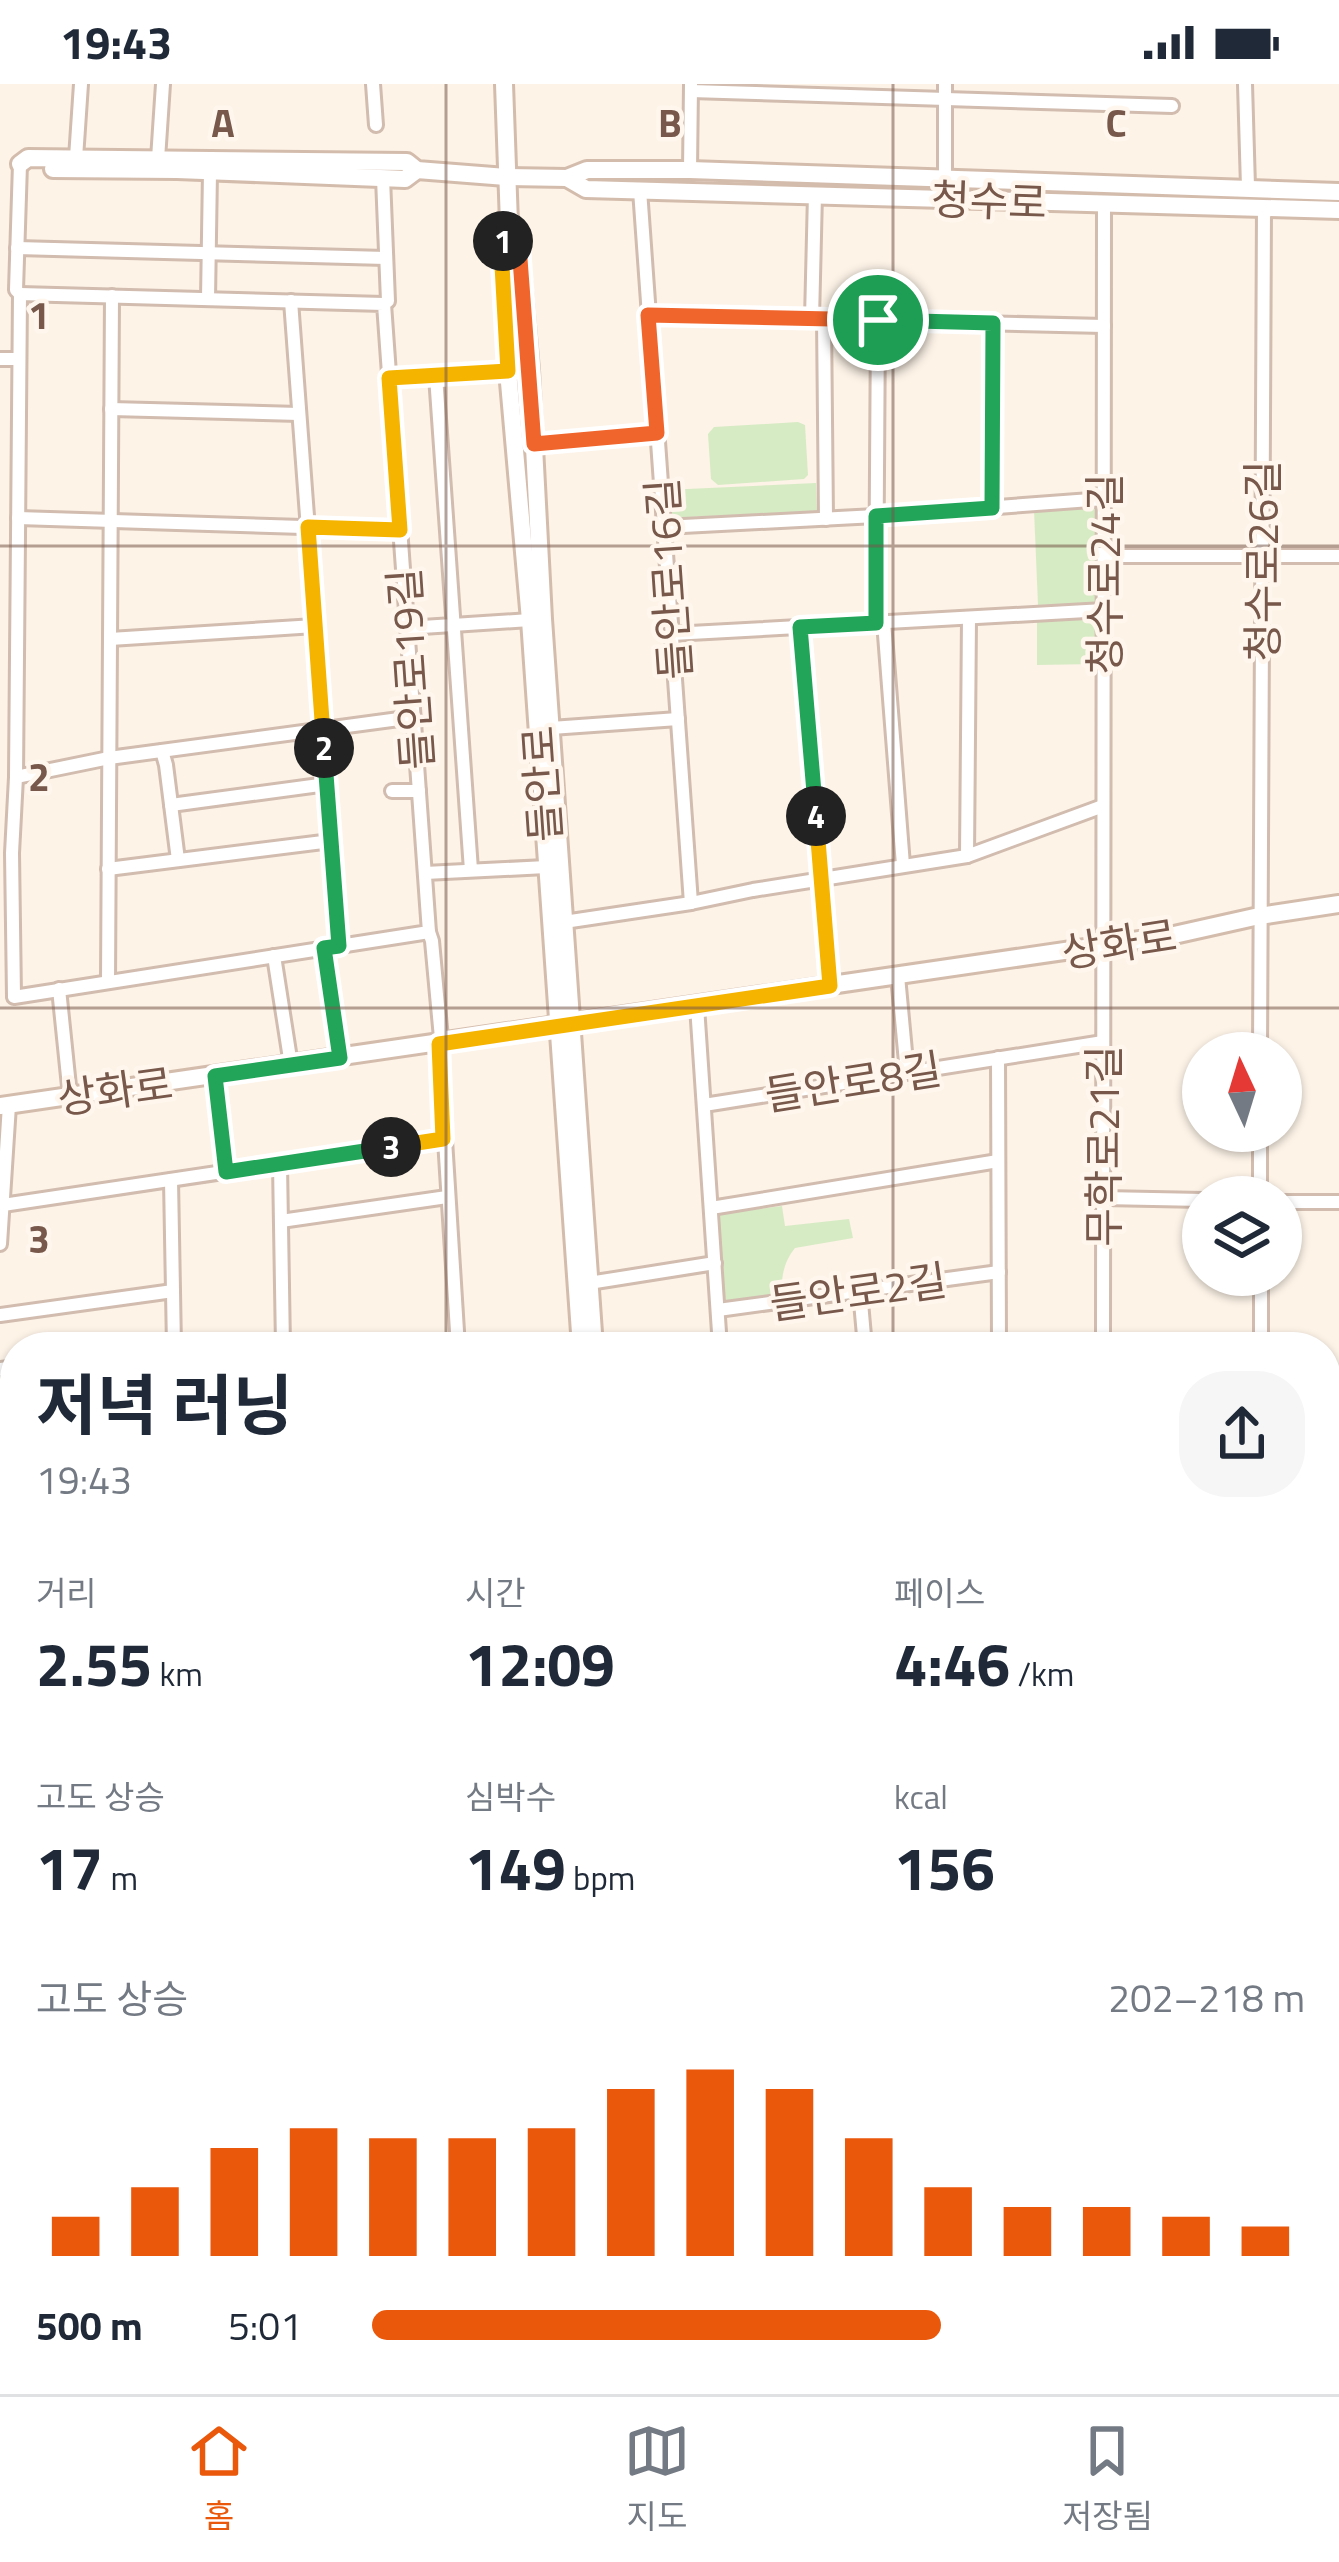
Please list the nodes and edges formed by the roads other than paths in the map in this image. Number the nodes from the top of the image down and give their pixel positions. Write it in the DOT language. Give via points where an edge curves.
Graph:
graph roads {
  1 [pos="81,84"];
  2 [pos="163,84"];
  3 [pos="373,84"];
  4 [pos="504,84"];
  5 [pos="1245,84"];
  6 [pos="691,88"];
  7 [pos="945,92"];
  8 [pos="1172,106"];
  9 [pos="376,125"];
  10 [pos="76,158"];
  11 [pos="158,159"];
  12 [pos="0,163"];
  13 [pos="20,164"];
  14 [pos="417,170"];
  15 [pos="689,170"];
  16 [pos="210,172"];
  17 [pos="506,177"];
  18 [pos="383,178"];
  19 [pos="567,178"];
  20 [pos="945,180"];
  21 [pos="1248,187"];
  22 [pos="640,190"];
  23 [pos="1339,192"];
  24 [pos="815,194"];
  25 [pos="1104,203"];
  26 [pos="1264,207"];
  27 [pos="1339,210"];
  28 [pos="509,223"];
  29 [pos="17,248"];
  30 [pos="209,254"];
  31 [pos="386,258"];
  32 [pos="20,294"];
  33 [pos="112,296"];
  34 [pos="208,299"];
  35 [pos="291,301"];
  36 [pos="384,304"];
  37 [pos="648,315"];
  38 [pos="818,319"];
  39 [pos="878,320"];
  40 [pos="993,323"];
  41 [pos="1104,326"];
  42 [pos="19,358"];
  43 [pos="0,359"];
  44 [pos="508,371"];
  45 [pos="436,376"];
  46 [pos="389,378"];
  47 [pos="111,409"];
  48 [pos="299,414"];
  49 [pos="657,433"];
  50 [pos="534,444"];
  51 [pos="1104,500"];
  52 [pos="992,508"];
  53 [pos="876,516"];
  54 [pos="18,518"];
  55 [pos="826,519"];
  56 [pos="110,522"];
  57 [pos="308,527"];
  58 [pos="664,527"];
  59 [pos="400,530"];
  60 [pos="1104,556"];
  61 [pos="1262,556"];
  62 [pos="1339,556"];
  63 [pos="0,608"];
  64 [pos="17,608"];
  65 [pos="1104,610"];
  66 [pos="969,618"];
  67 [pos="530,620"];
  68 [pos="880,622"];
  69 [pos="454,625"];
  70 [pos="315,626"];
  71 [pos="800,627"];
  72 [pos="407,628"];
  73 [pos="672,634"];
  74 [pos="110,639"];
  75 [pos="414,717"];
  76 [pos="678,719"];
  77 [pos="551,728"];
  78 [pos="323,729"];
  79 [pos="162,751"];
  80 [pos="109,758"];
  81 [pos="16,777"];
  82 [pos="327,784"];
  83 [pos="419,790"];
  84 [pos="392,791"];
  85 [pos="171,805"];
  86 [pos="1103,806"];
  87 [pos="331,841"];
  88 [pos="6,854"];
  89 [pos="967,856"];
  90 [pos="178,860"];
  91 [pos="903,865"];
  92 [pos="546,867"];
  93 [pos="108,868"];
  94 [pos="471,870"];
  95 [pos="425,872"];
  96 [pos="821,879"];
  97 [pos="691,903"];
  98 [pos="1339,904"];
  99 [pos="1259,916"];
  100 [pos="564,922"];
  101 [pos="429,932"];
  102 [pos="1103,946"];
  103 [pos="331,947"];
  104 [pos="274,956"];
  105 [pos="898,976"];
  106 [pos="108,981"];
  107 [pos="830,986"];
  108 [pos="59,989"];
  109 [pos="7,998"];
  110 [pos="697,1006"];
  111 [pos="564,1026"];
  112 [pos="1260,1032"];
  113 [pos="1103,1042"];
  114 [pos="439,1044"];
  115 [pos="340,1058"];
  116 [pos="998,1058"];
  117 [pos="291,1065"];
  118 [pos="908,1073"];
  119 [pos="215,1076"];
  120 [pos="70,1096"];
  121 [pos="5,1105"];
  122 [pos="704,1105"];
  123 [pos="443,1139"];
  124 [pos="998,1161"];
  125 [pos="280,1164"];
  126 [pos="226,1172"];
  127 [pos="171,1180"];
  128 [pos="447,1196"];
  129 [pos="1103,1198"];
  130 [pos="1182,1200"];
  131 [pos="1302,1202"];
  132 [pos="1339,1202"];
  133 [pos="3,1205"];
  134 [pos="711,1208"];
  135 [pos="281,1221"];
  136 [pos="0,1244"];
  137 [pos="715,1263"];
  138 [pos="998,1272"];
  139 [pos="590,1283"];
  140 [pos="173,1291"];
  141 [pos="860,1291"];
  142 [pos="1261,1296"];
  143 [pos="718,1310"];
  144 [pos="0,1315"];
  145 [pos="174,1332"];
  146 [pos="283,1332"];
  147 [pos="457,1332"];
  148 [pos="579,1332"];
  149 [pos="593,1332"];
  150 [pos="719,1332"];
  151 [pos="864,1332"];
  152 [pos="999,1332"];
  153 [pos="1103,1332"];
  154 [pos="1261,1332"];
  1 -- 10 [label="street"];
  2 -- 11 [label="street"];
  3 -- 9 [label="street"];
  4 -- 17 [label="main road, 들안로"];
  5 -- 21 [label="street"];
  6 -- 7 [label="street"];
  6 -- 15 [label="street"];
  7 -- 8 [label="street"];
  7 -- 20 [label="street, 청수로"];
  10 -- 11 [label="main road, 청수로"];
  10 -- 13 [label="main road, 청수로"];
  11 -- 14 [label="main road, 청수로" via="407,162"];
  12 -- 13 [label="main road, 청수로"];
  13 -- 16 [label="main road, 청수로"];
  13 -- 29 [label="street"];
  14 -- 17 [label="main road, 청수로"];
  14 -- 18 [label="main road, 청수로"];
  15 -- 19 [label="main road, 청수로" via="586,170"];
  15 -- 20 [label="main road, 청수로"];
  16 -- 18 [label="main road, 청수로"];
  16 -- 30 [label="street"];
  17 -- 19 [label="main road, 청수로"];
  17 -- 28 [label="main road, 들안로"];
  18 -- 31 [label="street"];
  19 -- 22 [label="main road, 청수로" via="586,188"];
  20 -- 21 [label="main road, 청수로"];
  21 -- 23 [label="main road, 청수로"];
  22 -- 24 [label="main road, 청수로"];
  22 -- 37 [label="street"];
  24 -- 25 [label="main road, 청수로"];
  24 -- 38 [label="street"];
  25 -- 26 [label="main road, 청수로"];
  25 -- 41 [label="street, 청수로24길"];
  26 -- 27 [label="main road, 청수로"];
  26 -- 61 [label="street, 청수로26길"];
  28 -- 44 [label="main road, 들안로" via="501,248"];
  28 -- 50 [label="main road, 들안로" via="519,246"];
  29 -- 30 [label="street"];
  29 -- 32 [label="street"];
  30 -- 31 [label="street"];
  30 -- 34 [label="street"];
  31 -- 36 [label="street"];
  32 -- 33 [label="street"];
  32 -- 42 [label="street"];
  33 -- 34 [label="street"];
  33 -- 47 [label="street"];
  34 -- 35 [label="street"];
  35 -- 36 [label="street"];
  35 -- 48 [label="street"];
  36 -- 46 [label="street, 들안로19길"];
  37 -- 38 [label="street"];
  37 -- 49 [label="street, 들안로16길"];
  38 -- 39 [label="street"];
  38 -- 55 [label="street"];
  39 -- 40 [label="street"];
  39 -- 53 [label="street"];
  40 -- 41 [label="street"];
  40 -- 52 [label="street"];
  41 -- 51 [label="street, 청수로24길"];
  42 -- 43 [label="street"];
  42 -- 54 [label="street"];
  44 -- 45 [label="street"];
  44 -- 67 [label="main road, 들안로"];
  45 -- 46 [label="street"];
  45 -- 69 [label="street"];
  46 -- 59 [label="street, 들안로19길"];
  47 -- 48 [label="street"];
  47 -- 56 [label="street"];
  48 -- 57 [label="street"];
  49 -- 50 [label="street"];
  49 -- 58 [label="street, 들안로16길"];
  50 -- 77 [label="main road, 들안로"];
  51 -- 52 [label="street"];
  51 -- 60 [label="street, 청수로24길"];
  52 -- 53 [label="street"];
  53 -- 55 [label="street"];
  53 -- 68 [label="street"];
  54 -- 56 [label="street"];
  54 -- 64 [label="street"];
  55 -- 58 [label="street"];
  56 -- 57 [label="street"];
  56 -- 74 [label="street"];
  57 -- 59 [label="street"];
  57 -- 70 [label="street"];
  58 -- 73 [label="street, 들안로16길"];
  59 -- 72 [label="street, 들안로19길"];
  60 -- 61 [label="street"];
  60 -- 65 [label="street, 청수로24길"];
  61 -- 62 [label="street"];
  61 -- 99 [label="street, 청수로26길"];
  63 -- 64 [label="street"];
  64 -- 81 [label="street"];
  65 -- 66 [label="street"];
  65 -- 86 [label="street, 청수로24길"];
  66 -- 68 [label="street"];
  66 -- 89 [label="street"];
  67 -- 69 [label="street"];
  67 -- 92 [label="main road, 들안로"];
  68 -- 71 [label="street"];
  68 -- 91 [label="street"];
  69 -- 72 [label="street"];
  69 -- 94 [label="street"];
  70 -- 74 [label="street"];
  70 -- 78 [label="street"];
  71 -- 73 [label="street"];
  71 -- 96 [label="street"];
  72 -- 75 [label="street, 들안로19길"];
  73 -- 76 [label="street, 들안로16길"];
  74 -- 80 [label="street"];
  75 -- 78 [label="street"];
  75 -- 83 [label="street, 들안로19길"];
  76 -- 77 [label="street, 들안로16길"];
  76 -- 97 [label="street, 들안로16길"];
  77 -- 100 [label="main road, 들안로"];
  78 -- 79 [label="street"];
  78 -- 82 [label="street"];
  79 -- 80 [label="street"];
  79 -- 85 [label="street"];
  80 -- 81 [label="street"];
  80 -- 93 [label="street"];
  81 -- 88 [label="street"];
  82 -- 85 [label="street"];
  82 -- 87 [label="street"];
  83 -- 84 [label="street, 들안로19길"];
  83 -- 95 [label="street, 들안로19길"];
  85 -- 90 [label="street"];
  86 -- 89 [label="street"];
  86 -- 102 [label="street, 청수로24길"];
  87 -- 90 [label="street"];
  87 -- 103 [label="street"];
  88 -- 109 [label="street"];
  89 -- 91 [label="street"];
  90 -- 93 [label="street"];
  91 -- 96 [label="street"];
  92 -- 94 [label="street"];
  92 -- 111 [label="main road, 들안로"];
  93 -- 106 [label="street"];
  94 -- 95 [label="street"];
  95 -- 101 [label="street, 들안로19길"];
  96 -- 97 [label="street"];
  96 -- 107 [label="street"];
  97 -- 100 [label="street"];
  98 -- 99 [label="main road, 상화로"];
  99 -- 102 [label="main road, 상화로"];
  99 -- 112 [label="street, 청수로26길"];
  100 -- 111 [label="main road, 들안로"];
  101 -- 103 [label="street"];
  101 -- 114 [label="street"];
  102 -- 105 [label="main road, 상화로"];
  102 -- 113 [label="street, 무학로21길"];
  103 -- 104 [label="street"];
  103 -- 115 [label="street"];
  104 -- 106 [label="street"];
  104 -- 117 [label="street"];
  105 -- 107 [label="main road, 상화로"];
  105 -- 118 [label="street"];
  106 -- 108 [label="street"];
  107 -- 110 [label="main road, 상화로"];
  108 -- 109 [label="street"];
  108 -- 120 [label="street"];
  110 -- 111 [label="main road, 상화로"];
  110 -- 122 [label="street"];
  111 -- 114 [label="main road, 상화로"];
  111 -- 139 [label="main road, 들안로"];
  111 -- 148 [label="main road, 들안로"];
  113 -- 116 [label="street, 들안로8길"];
  113 -- 129 [label="street, 무학로21길"];
  114 -- 115 [label="main road, 상화로"];
  114 -- 123 [label="street"];
  115 -- 117 [label="main road, 상화로"];
  116 -- 118 [label="street, 들안로8길"];
  116 -- 124 [label="street"];
  117 -- 119 [label="main road, 상화로"];
  118 -- 122 [label="street, 들안로8길"];
  119 -- 120 [label="main road, 상화로"];
  119 -- 126 [label="street"];
  120 -- 121 [label="main road, 상화로"];
  121 -- 133 [label="street, 상화로"];
  122 -- 134 [label="street, 들안로8길"];
  123 -- 125 [label="street"];
  123 -- 128 [label="street"];
  124 -- 134 [label="street"];
  124 -- 138 [label="street"];
  125 -- 126 [label="street"];
  125 -- 135 [label="street"];
  126 -- 127 [label="street"];
  127 -- 133 [label="street"];
  127 -- 140 [label="street"];
  128 -- 135 [label="street"];
  128 -- 147 [label="street"];
  129 -- 130 [label="street"];
  129 -- 153 [label="street, 무학로21길"];
  131 -- 132 [label="street"];
  133 -- 136 [label="street, 상화로"];
  134 -- 137 [label="street, 들안로8길"];
  135 -- 146 [label="street"];
  137 -- 139 [label="street"];
  137 -- 143 [label="street, 들안로2길"];
  138 -- 141 [label="street, 들안로2길"];
  138 -- 152 [label="street"];
  139 -- 149 [label="main road, 들안로"];
  140 -- 144 [label="street"];
  140 -- 145 [label="street"];
  141 -- 143 [label="street, 들안로2길"];
  141 -- 151 [label="street"];
  142 -- 154 [label="street"];
  143 -- 150 [label="street, 들안로2길"];
}
